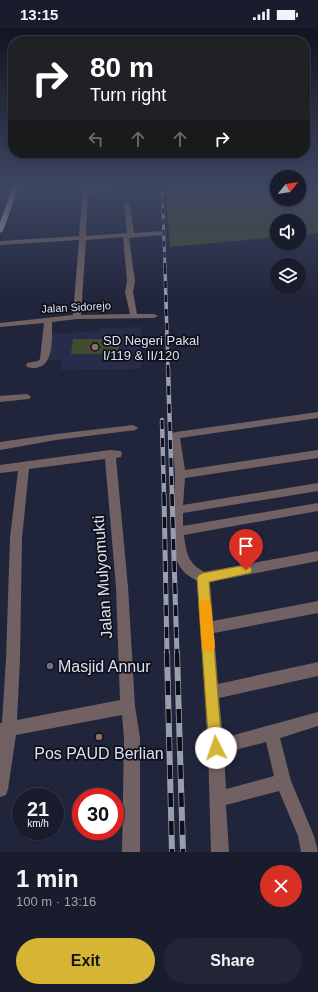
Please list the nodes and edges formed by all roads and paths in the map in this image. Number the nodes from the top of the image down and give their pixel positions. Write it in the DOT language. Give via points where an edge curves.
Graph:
graph roads {
  1 [pos="84,224"];
  2 [pos="128,224"];
  3 [pos="163,234"];
  4 [pos="128,236"];
  5 [pos="83,239"];
  6 [pos="0,243"];
  7 [pos="134,316"];
  8 [pos="154,316"];
  9 [pos="77,317"];
  10 [pos="48,319"];
  11 [pos="0,325"];
  12 [pos="30,364"];
  13 [pos="26,397"];
  14 [pos="0,399"];
  15 [pos="318,415"];
  16 [pos="133,428"];
  17 [pos="0,446"];
  18 [pos="318,454"];
  19 [pos="24,466"];
  20 [pos="0,468"];
  21 [pos="180,475"];
  22 [pos="318,488"];
  23 [pos="318,507"];
  24 [pos="178,510"];
  25 [pos="179,531"];
  26 [pos="318,556"];
  27 [pos="203,578"];
  28 [pos="318,608"];
  29 [pos="207,628"];
  30 [pos="318,669"];
  31 [pos="212,693"];
  32 [pos="128,706"];
  33 [pos="318,719"];
  34 [pos="4,730"];
  35 [pos="271,733"];
  36 [pos="216,748"];
  37 [pos="283,782"];
  38 [pos="0,789"];
  39 [pos="218,799"];
  40 [pos="132,847"];
  41 [pos="220,852"];
  42 [pos="310,852"];
  1 -- 5 [label="street"];
  2 -- 4 [label="street"];
  3 -- 4 [label="street"];
  4 -- 5 [label="street"];
  4 -- 7 [label="street" via="131,282 129,292"];
  5 -- 6 [label="street"];
  5 -- 9 [label="street"];
  7 -- 8 [label="street, Jalan Sidorejo"];
  7 -- 9 [label="street, Jalan Sidorejo"];
  9 -- 10 [label="street, Jalan Sidorejo"];
  10 -- 11 [label="street, Jalan Sidorejo"];
  10 -- 12 [label="street" via="44,360 38,364"];
  13 -- 14 [label="street"];
  15 -- 21 [label="street" via="176,435"];
  16 -- 17 [label="street"];
  18 -- 21 [label="street"];
  19 -- 20 [label="street, Jalan Mulyomukti"];
  19 -- 32 [label="street, Jalan Mulyomukti" via="114,454"];
  19 -- 34 [label="street" via="16,538 13,659"];
  21 -- 24 [label="street"];
  22 -- 24 [label="street"];
  23 -- 25 [label="street"];
  24 -- 25 [label="street"];
  25 -- 27 [label="street" via="184,561 190,570"];
  26 -- 27 [label="street"];
  27 -- 29 [label="street"];
  28 -- 29 [label="street"];
  29 -- 31 [label="street"];
  30 -- 31 [label="street"];
  31 -- 36 [label="street"];
  32 -- 34 [label="street"];
  32 -- 40 [label="street, Jalan Mulyomukti" via="132,738"];
  33 -- 35 [label="street"];
  34 -- 38 [label="street"];
  35 -- 36 [label="street"];
  35 -- 37 [label="street"];
  36 -- 39 [label="street"];
  37 -- 39 [label="street"];
  37 -- 42 [label="street" via="306,836"];
  39 -- 41 [label="street"];
}
